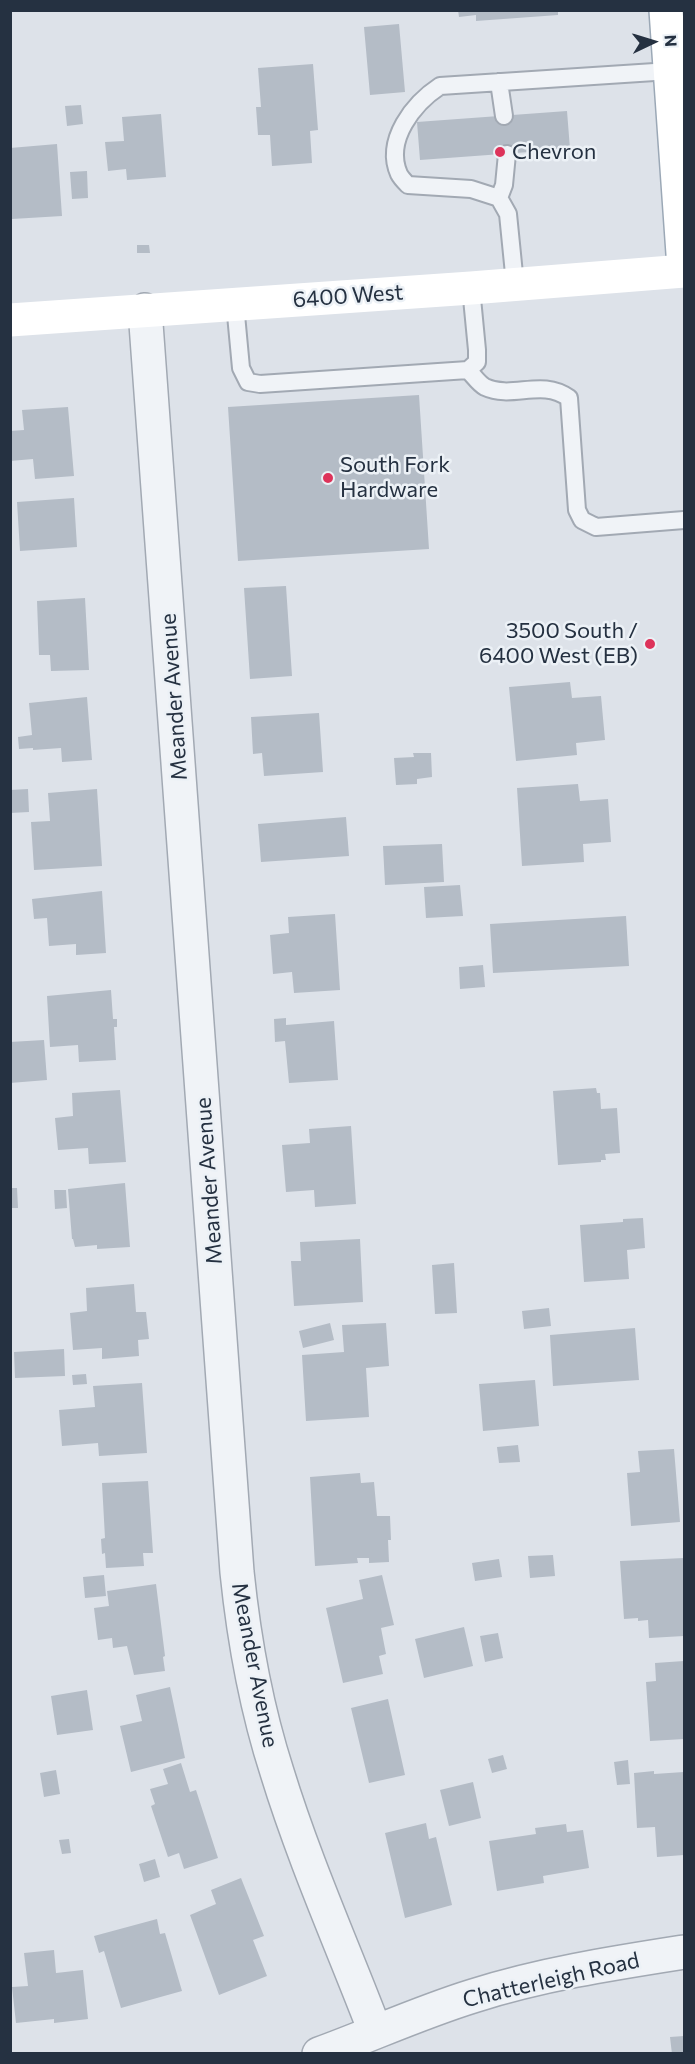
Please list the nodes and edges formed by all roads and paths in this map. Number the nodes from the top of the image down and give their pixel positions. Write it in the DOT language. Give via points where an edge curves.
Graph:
graph roads {
  1 [pos="666,10"];
  2 [pos="670,71"];
  3 [pos="499,82"];
  4 [pos="504,116"];
  5 [pos="507,154"];
  6 [pos="499,198"];
  7 [pos="684,269"];
  8 [pos="515,285"];
  9 [pos="471,288"];
  10 [pos="235,304"];
  11 [pos="145,310"];
  12 [pos="10,320"];
  13 [pos="468,370"];
  14 [pos="684,520"];
  15 [pos="684,1952"];
  16 [pos="375,2031"];
  17 [pos="319,2054"];
  1 -- 2 [label="street"];
  2 -- 3 [label="lane"];
  2 -- 7 [label="street"];
  3 -- 4 [label="lane"];
  3 -- 6 [label="lane" via="440,86 425,96 403,127 395,153 399,173 408,185 471,189"];
  5 -- 6 [label="lane"];
  6 -- 8 [label="lane" via="508,214"];
  7 -- 8 [label="street, 6400 West"];
  8 -- 9 [label="street, 6400 West"];
  9 -- 10 [label="street, 6400 West"];
  9 -- 13 [label="lane" via="477,362"];
  10 -- 11 [label="street, 6400 West"];
  10 -- 13 [label="lane" via="241,368 248,382"];
  11 -- 12 [label="street, 6400 West"];
  11 -- 16 [label="street, Meander Avenue" via="241,1613 276,1770"];
  13 -- 14 [label="lane" via="484,386 504,392 546,388 569,398 577,510 582,520 596,527"];
  15 -- 16 [label="street, Chatterleigh Road" via="529,1980"];
  16 -- 17 [label="street, Chatterleigh Road"];
}
